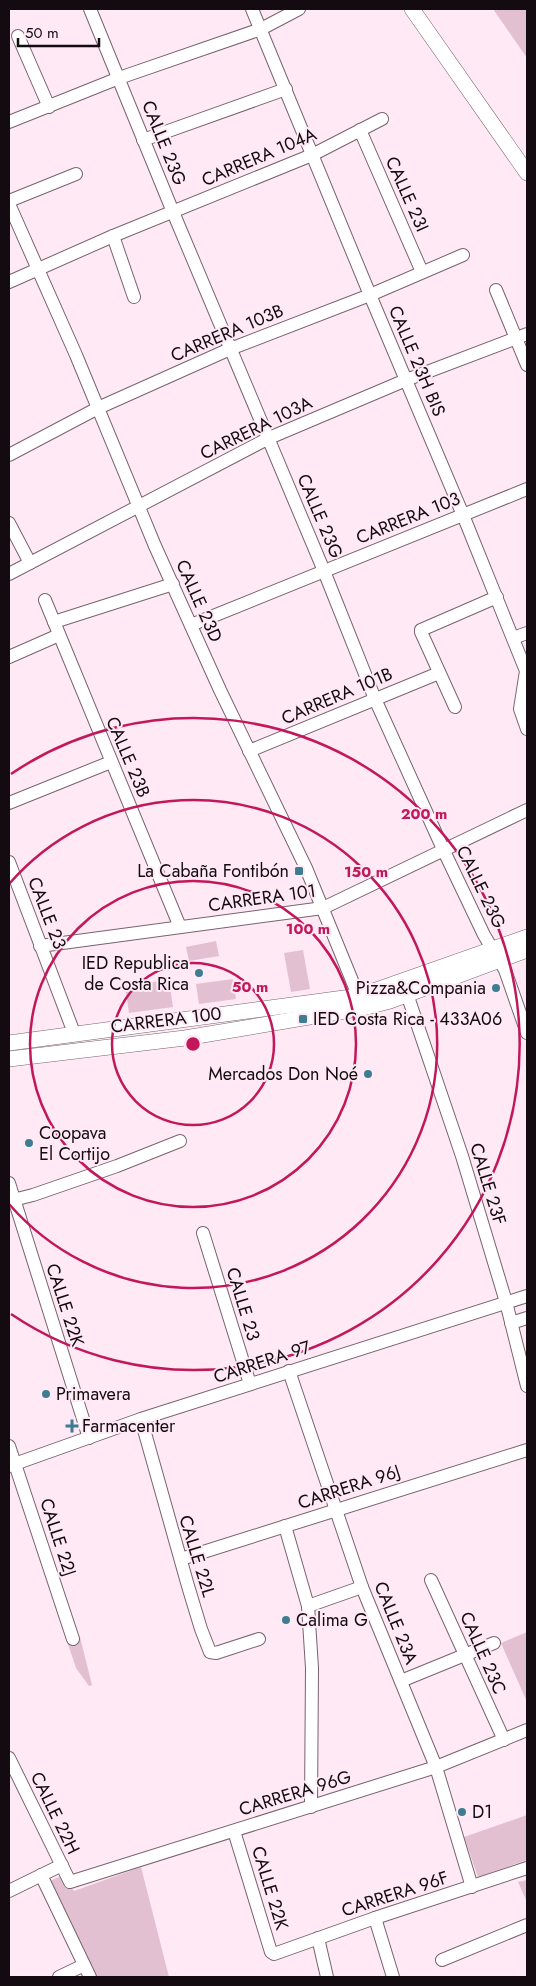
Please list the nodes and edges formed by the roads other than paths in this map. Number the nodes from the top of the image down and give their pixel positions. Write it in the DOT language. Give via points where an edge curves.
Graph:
graph roads {
  1 [pos="90,9"];
  2 [pos="252,9"];
  3 [pos="299,9"];
  4 [pos="412,9"];
  5 [pos="261,29"];
  6 [pos="18,36"];
  7 [pos="119,78"];
  8 [pos="286,89"];
  9 [pos="49,107"];
  10 [pos="382,119"];
  11 [pos="9,122"];
  12 [pos="360,130"];
  13 [pos="143,140"];
  14 [pos="312,155"];
  15 [pos="527,172"];
  16 [pos="76,174"];
  17 [pos="9,203"];
  18 [pos="173,212"];
  19 [pos="113,236"];
  20 [pos="463,255"];
  21 [pos="37,270"];
  22 [pos="422,272"];
  23 [pos="9,282"];
  24 [pos="496,290"];
  25 [pos="370,295"];
  26 [pos="134,297"];
  27 [pos="522,336"];
  28 [pos="230,349"];
  29 [pos="527,366"];
  30 [pos="406,380"];
  31 [pos="98,408"];
  32 [pos="269,438"];
  33 [pos="9,455"];
  34 [pos="527,490"];
  35 [pos="139,506"];
  36 [pos="463,515"];
  37 [pos="9,523"];
  38 [pos="30,563"];
  39 [pos="324,571"];
  40 [pos="9,574"];
  41 [pos="173,584"];
  42 [pos="497,597"];
  43 [pos="45,600"];
  44 [pos="54,622"];
  45 [pos="191,625"];
  46 [pos="527,632"];
  47 [pos="58,635"];
  48 [pos="513,638"];
  49 [pos="9,657"];
  50 [pos="439,672"];
  51 [pos="375,699"];
  52 [pos="454,707"];
  53 [pos="527,729"];
  54 [pos="249,751"];
  55 [pos="111,762"];
  56 [pos="9,803"];
  57 [pos="527,810"];
  58 [pos="443,850"];
  59 [pos="9,862"];
  60 [pos="323,908"];
  61 [pos="180,927"];
  62 [pos="527,937"];
  63 [pos="40,946"];
  64 [pos="527,950"];
  65 [pos="496,955"];
  66 [pos="407,994"];
  67 [pos="361,1002"];
  68 [pos="74,1033"];
  69 [pos="527,1033"];
  70 [pos="9,1043"];
  71 [pos="9,1059"];
  72 [pos="180,1141"];
  73 [pos="9,1183"];
  74 [pos="11,1200"];
  75 [pos="203,1233"];
  76 [pos="527,1296"];
  77 [pos="506,1302"];
  78 [pos="527,1318"];
  79 [pos="511,1323"];
  80 [pos="289,1371"];
  81 [pos="250,1384"];
  82 [pos="527,1386"];
  83 [pos="141,1419"];
  84 [pos="89,1438"];
  85 [pos="9,1446"];
  86 [pos="527,1450"];
  87 [pos="12,1465"];
  88 [pos="336,1510"];
  89 [pos="285,1526"];
  90 [pos="181,1559"];
  91 [pos="431,1580"];
  92 [pos="362,1587"];
  93 [pos="308,1606"];
  94 [pos="73,1639"];
  95 [pos="259,1639"];
  96 [pos="494,1643"];
  97 [pos="464,1656"];
  98 [pos="400,1681"];
  99 [pos="527,1730"];
  100 [pos="504,1740"];
  101 [pos="9,1758"];
  102 [pos="436,1767"];
  103 [pos="311,1807"];
  104 [pos="234,1831"];
  105 [pos="62,1865"];
  106 [pos="527,1868"];
  107 [pos="41,1875"];
  108 [pos="70,1882"];
  109 [pos="472,1887"];
  110 [pos="9,1891"];
  111 [pos="375,1918"];
  112 [pos="527,1924"];
  113 [pos="318,1938"];
  114 [pos="274,1954"];
  115 [pos="442,1960"];
  116 [pos="84,1965"];
  117 [pos="59,1977"];
  118 [pos="90,1977"];
  119 [pos="327,1977"];
  120 [pos="392,1977"];
  1 -- 7 [label="street, CALLE 23G"];
  2 -- 5 [label="street, CALLE 23H BIS"];
  3 -- 5 [label="street"];
  4 -- 15 [label="main road"];
  5 -- 7 [label="street"];
  5 -- 8 [label="street, CALLE 23H BIS"];
  6 -- 9 [label="street"];
  7 -- 9 [label="street"];
  7 -- 13 [label="street, CALLE 23G"];
  8 -- 13 [label="street"];
  8 -- 14 [label="street, CALLE 23H BIS"];
  9 -- 11 [label="street"];
  10 -- 12 [label="street, CARRERA 104A"];
  12 -- 14 [label="street, CARRERA 104A"];
  12 -- 22 [label="street, CALLE 23I"];
  13 -- 18 [label="street, CALLE 23G"];
  14 -- 18 [label="street, CARRERA 104A"];
  14 -- 25 [label="street, CALLE 23H BIS"];
  16 -- 17 [label="street"];
  17 -- 21 [label="street, CALLE 23D"];
  18 -- 19 [label="street, CARRERA 104A"];
  18 -- 28 [label="street, CALLE 23G"];
  19 -- 21 [label="street, CARRERA 104A"];
  19 -- 26 [label="street"];
  20 -- 22 [label="street, CARRERA 103B"];
  21 -- 23 [label="street, CARRERA 104A"];
  21 -- 31 [label="street, CALLE 23D"];
  22 -- 25 [label="street, CARRERA 103B"];
  24 -- 27 [label="street"];
  25 -- 28 [label="street, CARRERA 103B"];
  25 -- 30 [label="street, CALLE 23H BIS"];
  27 -- 29 [label="street"];
  27 -- 30 [label="street, CARRERA 103A"];
  28 -- 31 [label="street, CARRERA 103B"];
  28 -- 32 [label="street, CALLE 23G"];
  30 -- 32 [label="street, CARRERA 103A"];
  30 -- 36 [label="street, CALLE 23H BIS"];
  31 -- 33 [label="street, CARRERA 103B"];
  31 -- 35 [label="street, CALLE 23D"];
  32 -- 35 [label="street, CARRERA 103A"];
  32 -- 39 [label="street, CALLE 23G"];
  34 -- 36 [label="street, CARRERA 103"];
  35 -- 38 [label="street, CARRERA 103A"];
  35 -- 41 [label="street, CALLE 23D"];
  36 -- 39 [label="street, CARRERA 103"];
  36 -- 42 [label="street, CALLE 23H BIS"];
  37 -- 38 [label="street"];
  38 -- 40 [label="street, CARRERA 103A"];
  39 -- 45 [label="street, CARRERA 103"];
  39 -- 51 [label="street, CALLE 23G"];
  41 -- 44 [label="street"];
  41 -- 45 [label="street, CALLE 23D"];
  42 -- 48 [label="street, CALLE 23H BIS"];
  42 -- 50 [label="street" via="421,630"];
  43 -- 44 [label="street, CALLE 23B"];
  44 -- 47 [label="street, CALLE 23B"];
  45 -- 54 [label="street, CALLE 23D"];
  46 -- 48 [label="street"];
  47 -- 49 [label="street"];
  47 -- 55 [label="street, CALLE 23B"];
  48 -- 53 [label="street, CALLE 23H BIS" via="526,672 520,709"];
  50 -- 51 [label="street, CARRERA 101B"];
  50 -- 52 [label="street"];
  51 -- 54 [label="street, CARRERA 101B"];
  51 -- 58 [label="street, CALLE 23G"];
  54 -- 60 [label="street, CALLE 23D"];
  55 -- 56 [label="street"];
  55 -- 61 [label="street, CALLE 23B"];
  57 -- 58 [label="street, CARRERA 101"];
  58 -- 60 [label="street, CARRERA 101"];
  58 -- 65 [label="street, CALLE 23G"];
  59 -- 63 [label="street, CALLE 23"];
  60 -- 61 [label="street, CARRERA 101"];
  60 -- 67 [label="street, CALLE 23D"];
  61 -- 63 [label="street, CARRERA 101"];
  62 -- 65 [label="main road, CARRERA 100"];
  63 -- 68 [label="street, CALLE 23"];
  64 -- 65 [label="main road, CARRERA 100"];
  65 -- 66 [label="main road, CARRERA 100"];
  65 -- 67 [label="main road, CARRERA 100"];
  65 -- 69 [label="street, CALLE 23G" via="510,982"];
  66 -- 67 [label="main road, CARRERA 100"];
  66 -- 77 [label="street, CALLE 23F" via="462,1156"];
  67 -- 68 [label="main road, CARRERA 100"];
  67 -- 71 [label="main road, CARRERA 100" via="185,1038"];
  68 -- 70 [label="main road, CARRERA 100"];
  72 -- 74 [label="street" via="117,1166"];
  73 -- 74 [label="street, CALLE 22K"];
  74 -- 84 [label="street, CALLE 22K"];
  75 -- 81 [label="street, CALLE 23"];
  76 -- 77 [label="street, CARRERA 97"];
  77 -- 79 [label="street, CALLE 23F"];
  77 -- 80 [label="street, CARRERA 97"];
  78 -- 79 [label="street"];
  79 -- 82 [label="street, CALLE 23F"];
  80 -- 81 [label="street, CARRERA 97"];
  80 -- 88 [label="street, CALLE 23A"];
  81 -- 83 [label="street, CARRERA 97"];
  83 -- 84 [label="street, CARRERA 97"];
  83 -- 90 [label="street, CALLE 22L"];
  84 -- 87 [label="street, CARRERA 97"];
  85 -- 87 [label="street, CALLE 22J"];
  86 -- 88 [label="street, CARRERA 96J"];
  87 -- 94 [label="street, CALLE 22J"];
  88 -- 89 [label="street, CARRERA 96J"];
  88 -- 92 [label="street, CALLE 23A"];
  89 -- 90 [label="street, CARRERA 96J"];
  89 -- 93 [label="street"];
  90 -- 95 [label="street, CALLE 22L" via="200,1629 210,1652 216,1653"];
  91 -- 97 [label="street, CALLE 23C"];
  92 -- 93 [label="street"];
  92 -- 98 [label="street, CALLE 23A"];
  93 -- 103 [label="street" via="312,1668"];
  96 -- 97 [label="street"];
  97 -- 98 [label="street"];
  97 -- 100 [label="street, CALLE 23C"];
  98 -- 102 [label="street, CALLE 23A"];
  99 -- 100 [label="street, CARRERA 96G"];
  100 -- 102 [label="street, CARRERA 96G"];
  101 -- 105 [label="street, CALLE 22H"];
  102 -- 103 [label="street, CARRERA 96G"];
  102 -- 109 [label="street, CALLE 23A"];
  103 -- 104 [label="street, CARRERA 96G"];
  104 -- 108 [label="street, CARRERA 96G"];
  104 -- 114 [label="street, CALLE 22K" via="270,1952"];
  105 -- 107 [label="street"];
  105 -- 108 [label="street, CALLE 22H"];
  106 -- 109 [label="street, CARRERA 96F"];
  107 -- 110 [label="street"];
  107 -- 116 [label="street"];
  109 -- 111 [label="street, CARRERA 96F"];
  111 -- 113 [label="street, CARRERA 96F"];
  111 -- 120 [label="street"];
  112 -- 115 [label="street"];
  113 -- 114 [label="street, CARRERA 96F"];
  113 -- 119 [label="street"];
  116 -- 117 [label="street"];
  116 -- 118 [label="street"];
}
